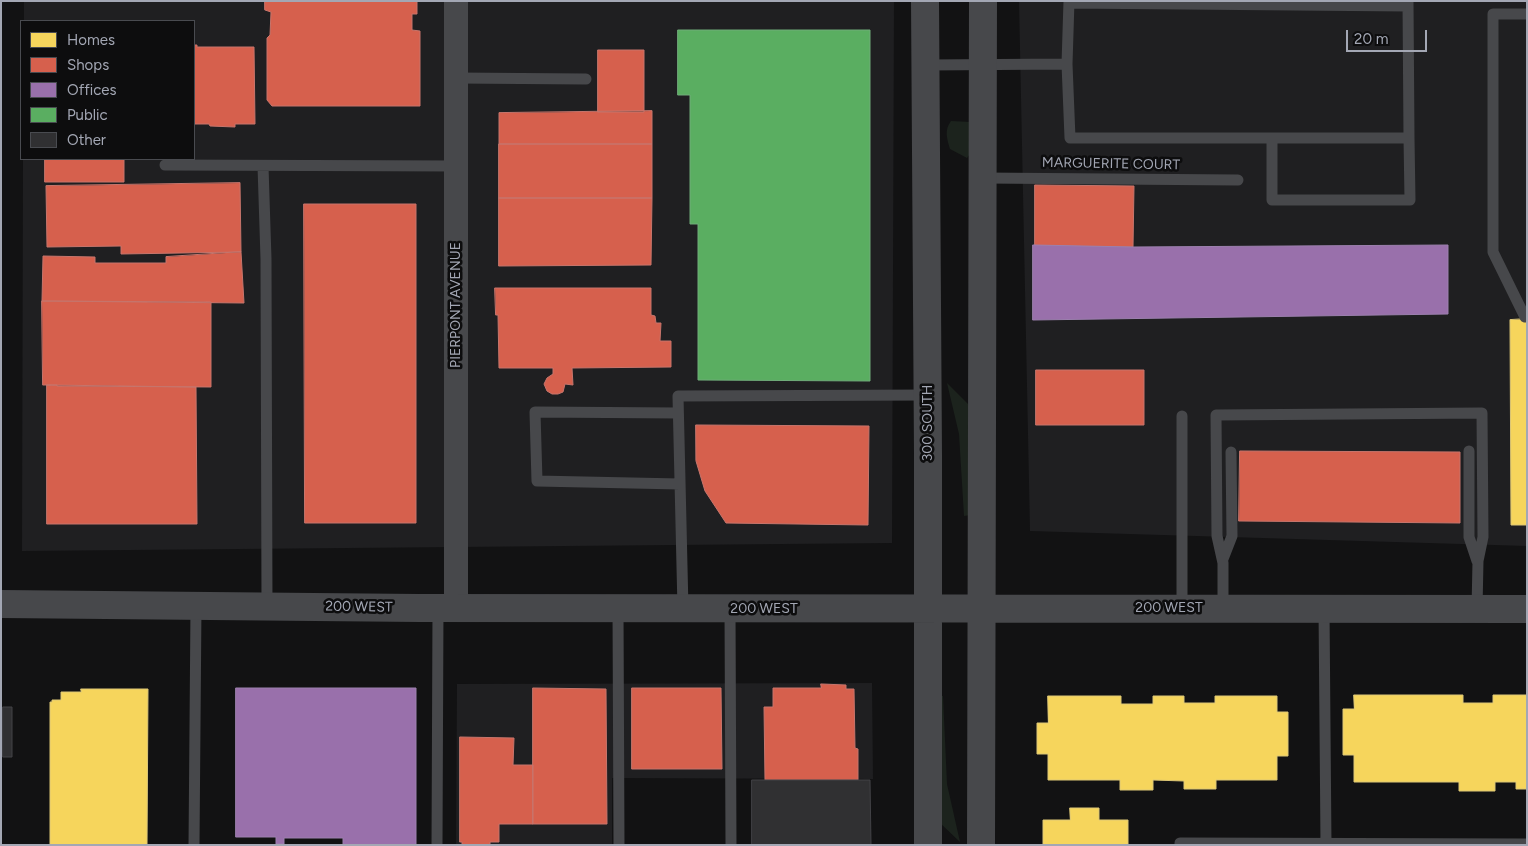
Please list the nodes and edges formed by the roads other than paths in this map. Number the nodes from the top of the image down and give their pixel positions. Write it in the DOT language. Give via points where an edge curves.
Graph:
graph roads {
  1 [pos="456,1"];
  2 [pos="925,1"];
  3 [pos="983,1"];
  4 [pos="1069,2"];
  5 [pos="1408,4"];
  6 [pos="1527,14"];
  7 [pos="983,64"];
  8 [pos="1067,64"];
  9 [pos="926,65"];
  10 [pos="456,78"];
  11 [pos="586,79"];
  12 [pos="1410,138"];
  13 [pos="1272,139"];
  14 [pos="165,165"];
  15 [pos="262,166"];
  16 [pos="456,166"];
  17 [pos="983,178"];
  18 [pos="1238,180"];
  19 [pos="1525,317"];
  20 [pos="928,395"];
  21 [pos="678,413"];
  22 [pos="1182,416"];
  23 [pos="1469,451"];
  24 [pos="1231,452"];
  25 [pos="680,484"];
  26 [pos="1223,559"];
  27 [pos="1478,561"];
  28 [pos="1,604"];
  29 [pos="196,606"];
  30 [pos="267,607"];
  31 [pos="447,608"];
  32 [pos="618,608"];
  33 [pos="927,608"];
  34 [pos="1182,608"];
  35 [pos="1223,608"];
  36 [pos="1324,608"];
  37 [pos="683,609"];
  38 [pos="730,609"];
  39 [pos="982,609"];
  40 [pos="1477,609"];
  41 [pos="1527,609"];
  42 [pos="1325,844"];
  43 [pos="1527,844"];
  44 [pos="194,845"];
  45 [pos="437,845"];
  46 [pos="619,845"];
  47 [pos="731,845"];
  48 [pos="928,845"];
  49 [pos="981,845"];
  50 [pos="1180,845"];
  1 -- 10 [label="street, PIERPONT AVENUE"];
  2 -- 9 [label="street, 300 SOUTH"];
  3 -- 7 [label="street"];
  4 -- 5 [label="lane"];
  4 -- 8 [label="lane"];
  5 -- 12 [label="lane"];
  6 -- 19 [label="lane" via="1493,14 1492,252"];
  7 -- 8 [label="lane"];
  7 -- 9 [label="lane"];
  7 -- 17 [label="street"];
  8 -- 13 [label="lane" via="1070,138"];
  9 -- 20 [label="street, 300 SOUTH"];
  10 -- 11 [label="lane"];
  10 -- 16 [label="street, PIERPONT AVENUE"];
  12 -- 13 [label="lane"];
  12 -- 13 [label="lane" via="1410,200 1272,200"];
  14 -- 15 [label="lane"];
  15 -- 16 [label="lane"];
  15 -- 30 [label="lane" via="266,260"];
  16 -- 31 [label="street, PIERPONT AVENUE"];
  17 -- 18 [label="lane, MARGUERITE COURT"];
  17 -- 39 [label="street"];
  20 -- 21 [label="lane" via="678,396"];
  20 -- 33 [label="street, 300 SOUTH"];
  21 -- 25 [label="lane"];
  21 -- 25 [label="lane" via="535,412 537,481"];
  22 -- 34 [label="lane"];
  23 -- 27 [label="lane" via="1469,537"];
  24 -- 26 [label="lane" via="1232,536"];
  25 -- 37 [label="lane"];
  26 -- 27 [label="lane" via="1217,536 1216,415 1482,413 1483,537"];
  26 -- 35 [label="lane"];
  27 -- 40 [label="lane"];
  28 -- 29 [label="street, 200 WEST"];
  29 -- 30 [label="street, 200 WEST"];
  29 -- 44 [label="lane"];
  30 -- 31 [label="street, 200 WEST"];
  31 -- 32 [label="street, 200 WEST"];
  31 -- 45 [label="lane" via="439,678"];
  32 -- 37 [label="street, 200 WEST"];
  32 -- 46 [label="lane"];
  33 -- 38 [label="street, 200 WEST"];
  33 -- 39 [label="street, 200 WEST"];
  33 -- 48 [label="street, 300 SOUTH"];
  34 -- 35 [label="street, 200 WEST"];
  34 -- 39 [label="street, 200 WEST"];
  35 -- 36 [label="street, 200 WEST"];
  36 -- 40 [label="street, 200 WEST"];
  36 -- 42 [label="lane"];
  37 -- 38 [label="street, 200 WEST"];
  38 -- 47 [label="lane"];
  39 -- 49 [label="street"];
  40 -- 41 [label="street, 200 WEST"];
  42 -- 43 [label="lane"];
  42 -- 50 [label="lane"];
}
